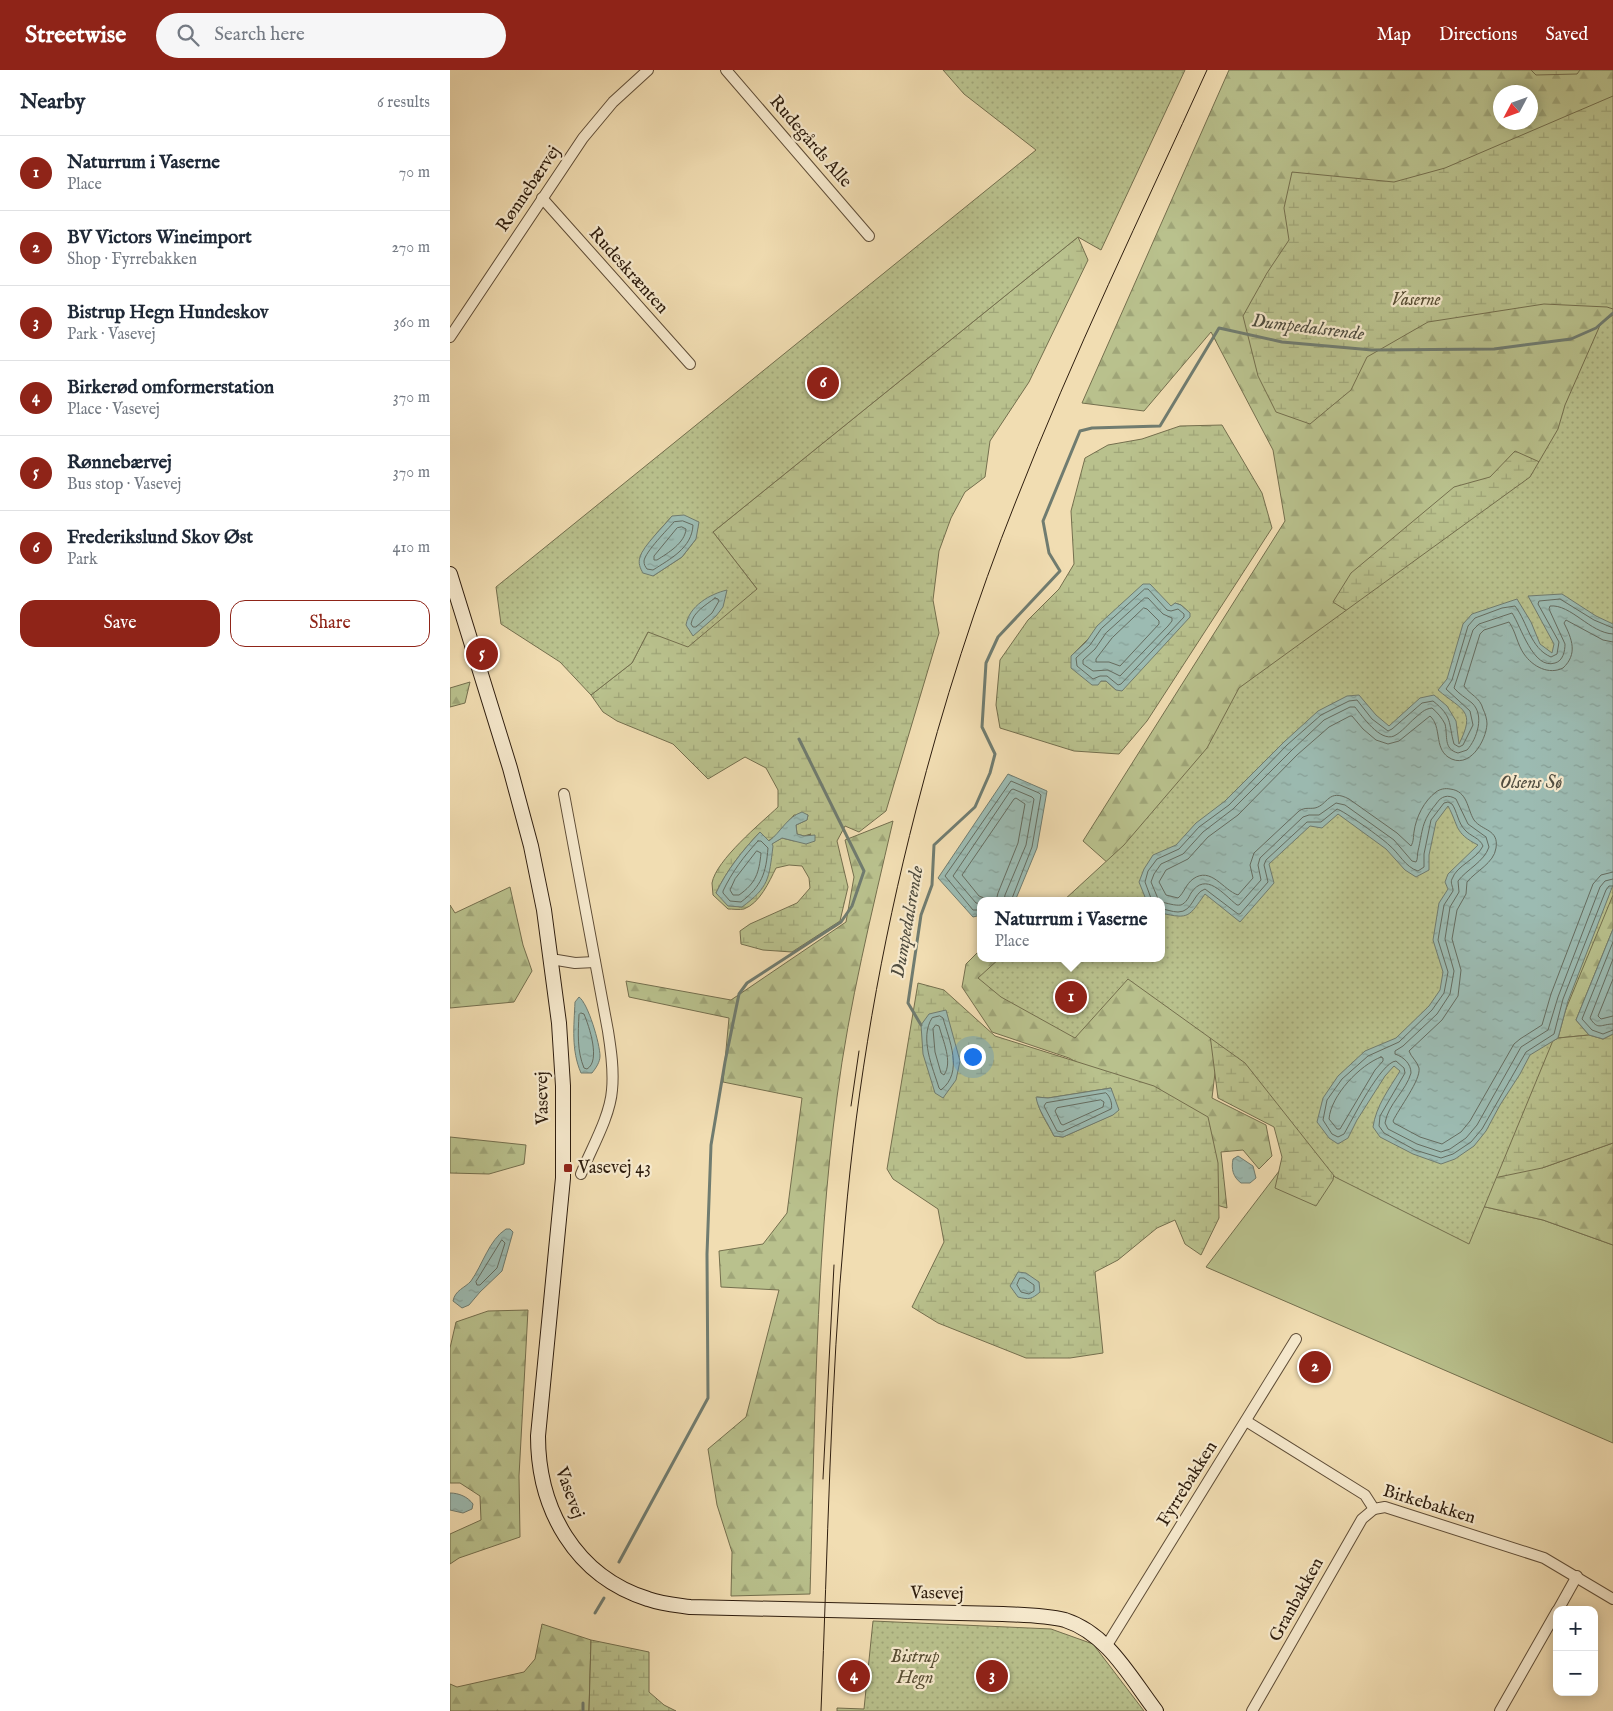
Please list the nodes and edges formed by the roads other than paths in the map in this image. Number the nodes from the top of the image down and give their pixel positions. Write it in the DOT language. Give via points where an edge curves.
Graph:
graph roads {
  1 [pos="648,70"];
  2 [pos="726,70"];
  3 [pos="542,198"];
  4 [pos="869,236"];
  5 [pos="450,337"];
  6 [pos="690,364"];
  7 [pos="450,574"];
  8 [pos="564,794"];
  9 [pos="551,959"];
  10 [pos="595,962"];
  11 [pos="581,1174"];
  12 [pos="1296,1339"];
  13 [pos="1246,1421"];
  14 [pos="1374,1508"];
  15 [pos="1577,1576"];
  16 [pos="1613,1599"];
  17 [pos="1560,1606"];
  18 [pos="1553,1618"];
  19 [pos="1107,1645"];
  20 [pos="1156,1711"];
  21 [pos="1252,1711"];
  22 [pos="1500,1711"];
  1 -- 3 [label="street, Rønnebærvej" via="583,138"];
  2 -- 4 [label="street, Rudegårds Alle"];
  3 -- 5 [label="street, Rønnebærvej"];
  3 -- 6 [label="street, Rudeskrænten"];
  7 -- 9 [label="street, Vasevej" via="529,838"];
  8 -- 10 [label="street"];
  9 -- 10 [label="street"];
  9 -- 19 [label="street, Vasevej" via="563,1086 563,1178 538,1455 551,1510 571,1543 597,1571 613,1582 666,1604 1050,1617 1079,1626"];
  10 -- 11 [label="street" via="608,1031 612,1091 608,1110"];
  12 -- 13 [label="street, Fyrrebakken"];
  13 -- 14 [label="street, Birkebakken" via="1365,1496"];
  13 -- 19 [label="street, Fyrrebakken"];
  14 -- 15 [label="street, Birkebakken" via="1385,1507 1544,1558"];
  14 -- 21 [label="street, Granbakken" via="1362,1519"];
  15 -- 16 [label="street, Birkebakken"];
  15 -- 17 [label="street"];
  18 -- 22 [label="street"];
  19 -- 20 [label="street, Vasevej"];
}
